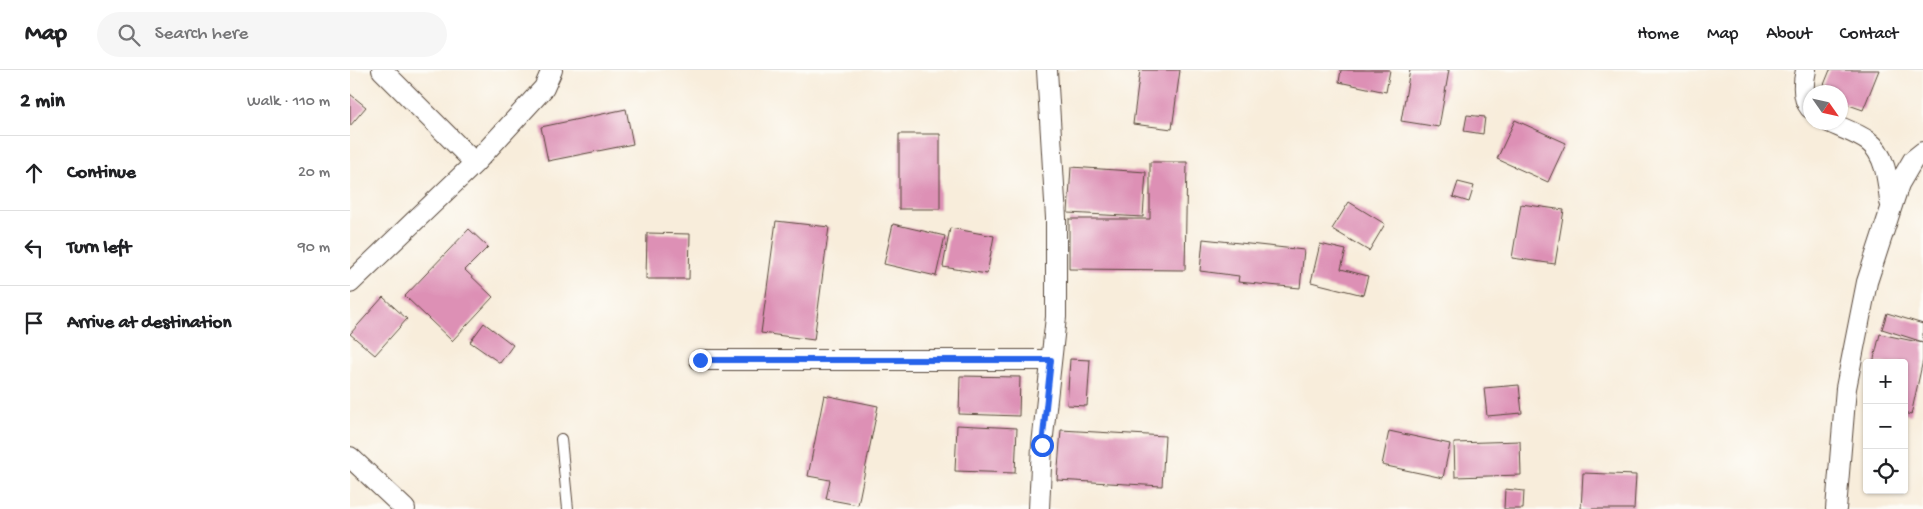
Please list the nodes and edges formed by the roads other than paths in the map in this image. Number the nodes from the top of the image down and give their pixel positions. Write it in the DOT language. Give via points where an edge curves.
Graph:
graph roads {
  1 [pos="382,70"];
  2 [pos="552,70"];
  3 [pos="1047,70"];
  4 [pos="1806,70"];
  5 [pos="1803,85"];
  6 [pos="1846,130"];
  7 [pos="1923,152"];
  8 [pos="475,163"];
  9 [pos="1890,213"];
  10 [pos="350,284"];
  11 [pos="700,360"];
  12 [pos="1051,360"];
  13 [pos="561,439"];
  14 [pos="350,457"];
  15 [pos="405,509"];
  16 [pos="568,509"];
  17 [pos="1039,509"];
  18 [pos="1836,509"];
  1 -- 8 [label="street"];
  2 -- 8 [label="street" via="544,88"];
  3 -- 12 [label="street" via="1056,218 1056,317"];
  4 -- 5 [label="street"];
  6 -- 9 [label="street" via="1869,141 1881,157 1888,181"];
  7 -- 9 [label="street" via="1913,160 1899,184"];
  8 -- 10 [label="street"];
  9 -- 18 [label="street" via="1867,282 1846,388"];
  11 -- 12 [label="street"];
  12 -- 17 [label="street"];
  13 -- 16 [label="lane"];
  14 -- 15 [label="street"];
}
